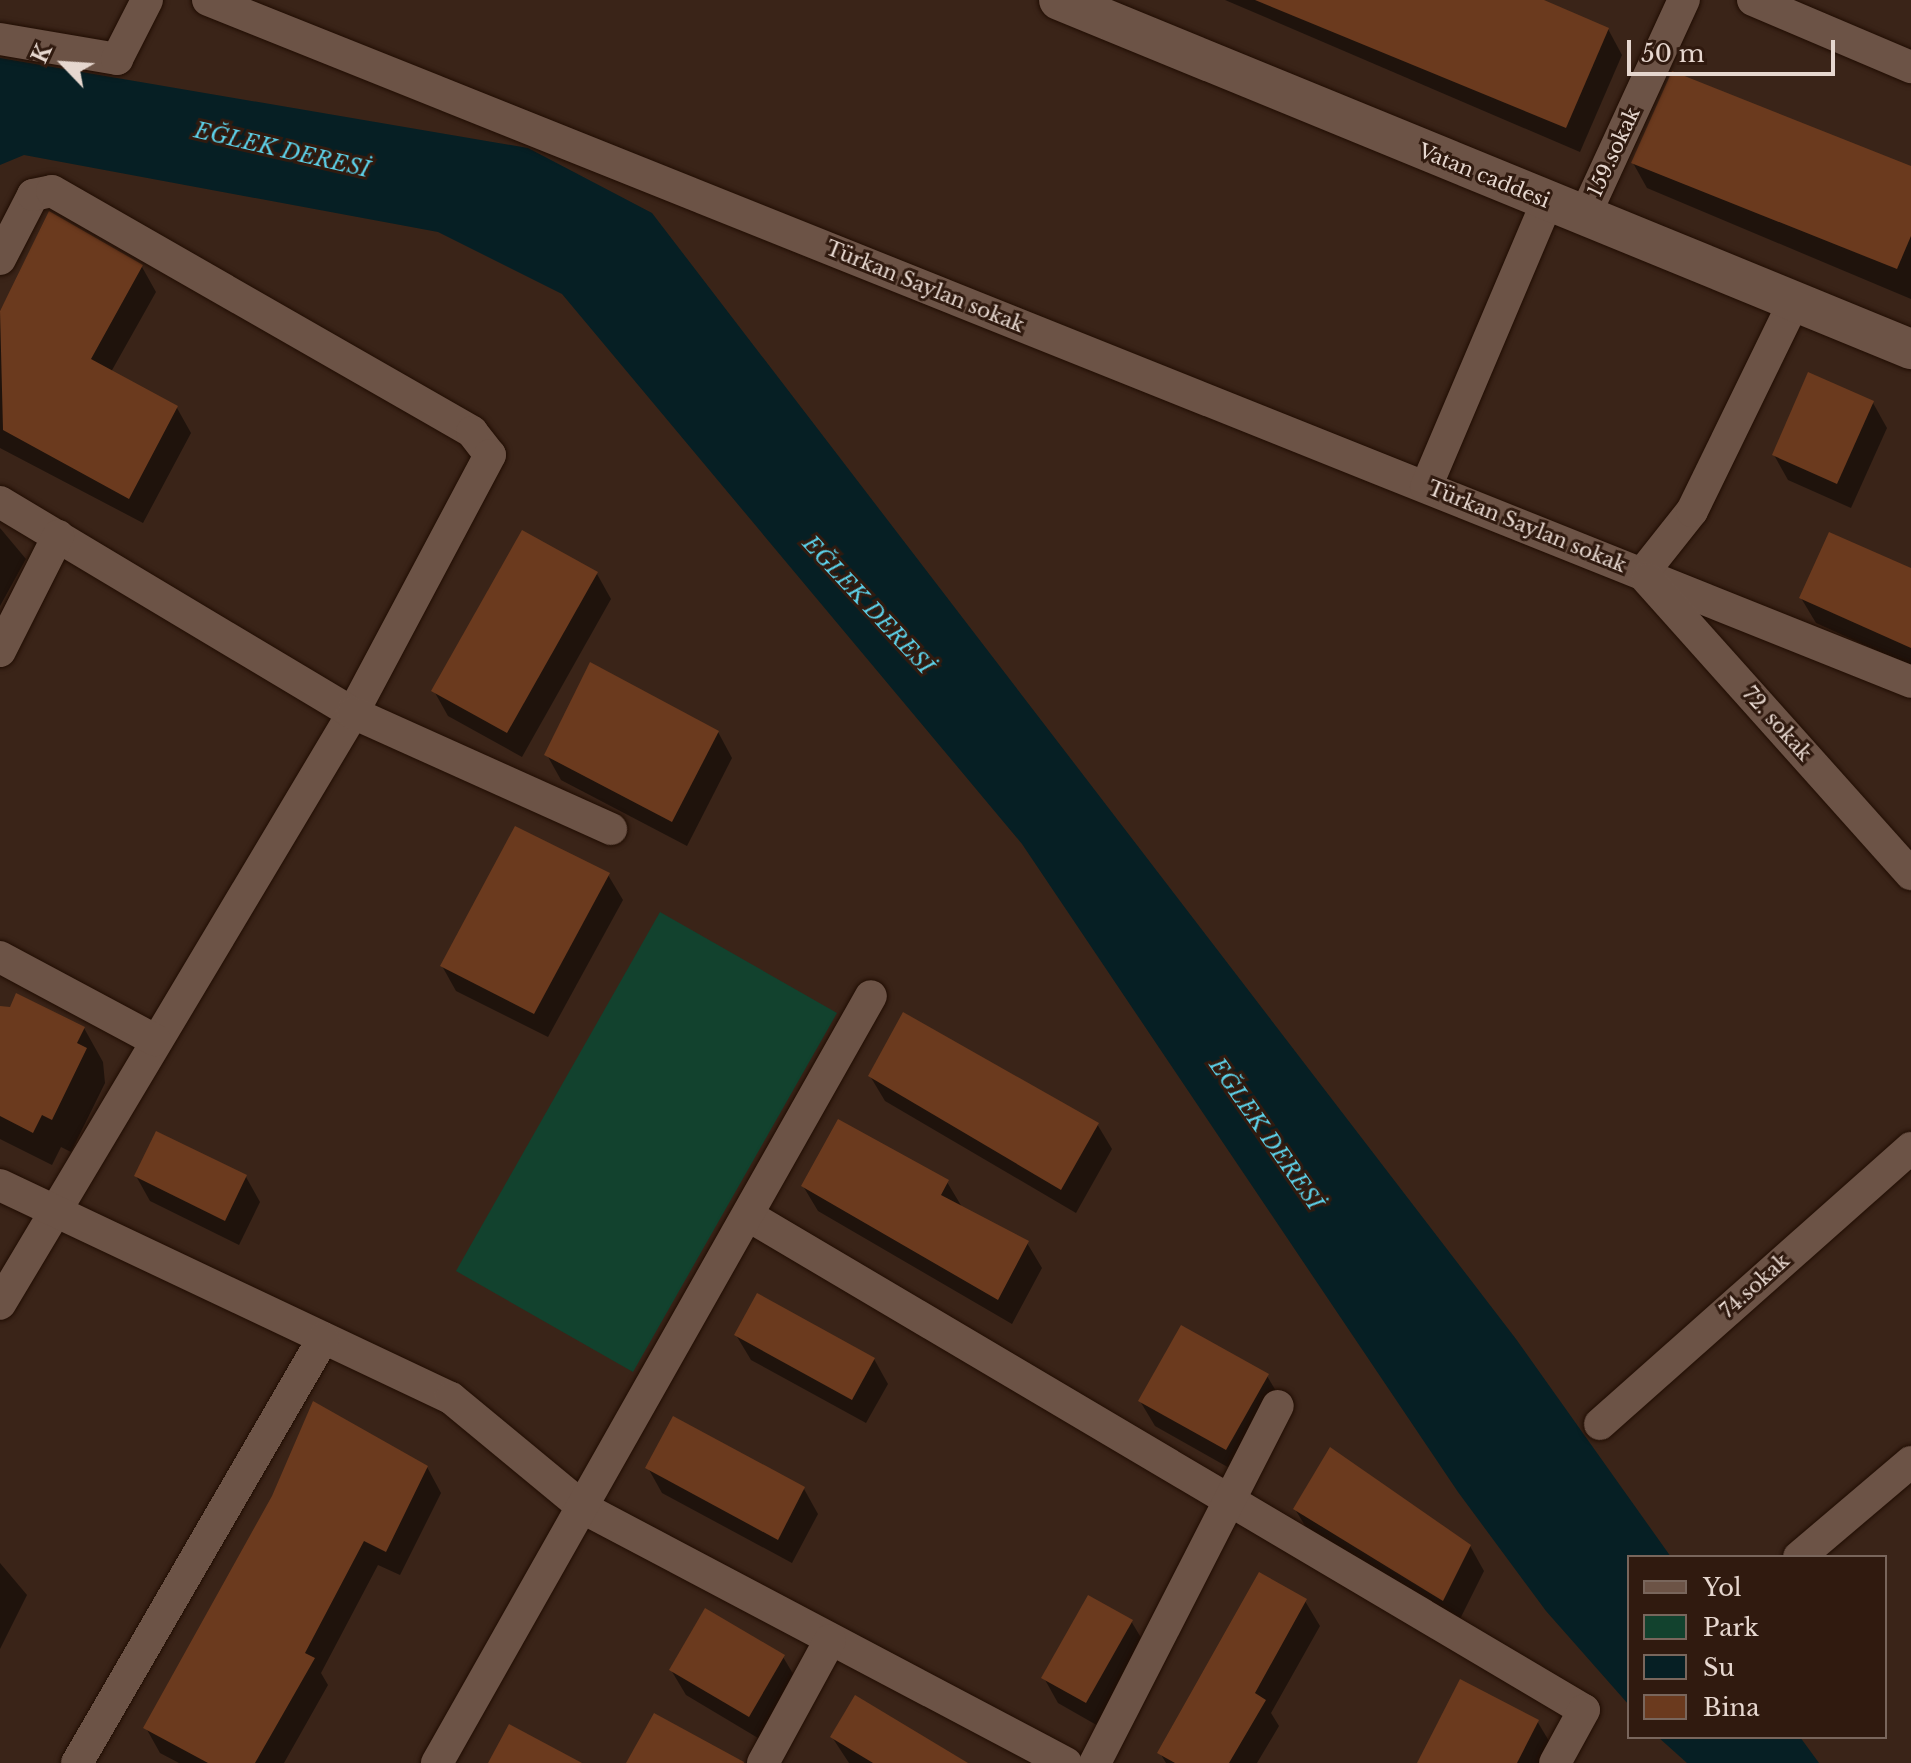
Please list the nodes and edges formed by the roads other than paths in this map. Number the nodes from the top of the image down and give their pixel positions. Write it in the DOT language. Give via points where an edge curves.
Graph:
graph roads {
  1 [pos="147,0"];
  2 [pos="208,0"];
  3 [pos="1059,0"];
  4 [pos="1684,0"];
  5 [pos="1753,0"];
  6 [pos="0,39"];
  7 [pos="1911,67"];
  8 [pos="1547,202"];
  9 [pos="1584,217"];
  10 [pos="0,259"];
  11 [pos="1794,302"];
  12 [pos="1911,349"];
  13 [pos="1426,487"];
  14 [pos="0,502"];
  15 [pos="58,536"];
  16 [pos="1642,574"];
  17 [pos="0,651"];
  18 [pos="1911,682"];
  19 [pos="353,713"];
  20 [pos="611,829"];
  21 [pos="1911,874"];
  22 [pos="0,957"];
  23 [pos="871,996"];
  24 [pos="155,1040"];
  25 [pos="1911,1148"];
  26 [pos="0,1185"];
  27 [pos="52,1212"];
  28 [pos="749,1216"];
  29 [pos="0,1304"];
  30 [pos="323,1338"];
  31 [pos="1278,1406"];
  32 [pos="1600,1424"];
  33 [pos="1911,1462"];
  34 [pos="1230,1499"];
  35 [pos="585,1509"];
  36 [pos="1801,1555"];
  37 [pos="830,1640"];
  38 [pos="77,1763"];
  39 [pos="437,1763"];
  40 [pos="763,1763"];
  41 [pos="1066,1763"];
  42 [pos="1095,1763"];
  43 [pos="1555,1763"];
  1 -- 6 [label="street" via="117,59"];
  2 -- 13 [label="street, Türkan Saylan sokak"];
  3 -- 8 [label="street, Vatan caddesi"];
  4 -- 9 [label="street, 159.sokak"];
  5 -- 7 [label="street"];
  8 -- 9 [label="street, Vatan caddesi"];
  8 -- 13 [label="street"];
  9 -- 11 [label="street, Vatan caddesi"];
  10 -- 19 [label="street" via="33,195 52,191 485,442 490,455"];
  11 -- 12 [label="street, Vatan caddesi"];
  11 -- 16 [label="street" via="1692,511"];
  13 -- 16 [label="street, Türkan Saylan sokak"];
  14 -- 15 [label="street"];
  15 -- 17 [label="street"];
  15 -- 19 [label="street"];
  16 -- 18 [label="street, Türkan Saylan sokak"];
  16 -- 21 [label="street, 72. sokak"];
  19 -- 20 [label="street"];
  19 -- 24 [label="street"];
  22 -- 24 [label="street"];
  23 -- 28 [label="street"];
  24 -- 27 [label="street"];
  25 -- 32 [label="street, 74.sokak"];
  26 -- 27 [label="street"];
  27 -- 29 [label="street"];
  27 -- 30 [label="street"];
  28 -- 34 [label="street"];
  28 -- 35 [label="street"];
  30 -- 35 [label="street" via="451,1398"];
  30 -- 38 [label="street"];
  31 -- 34 [label="street"];
  33 -- 36 [label="street"];
  34 -- 42 [label="street"];
  34 -- 43 [label="street" via="1584,1710"];
  35 -- 37 [label="street"];
  35 -- 39 [label="street"];
  37 -- 40 [label="street"];
  37 -- 41 [label="street"];
}
